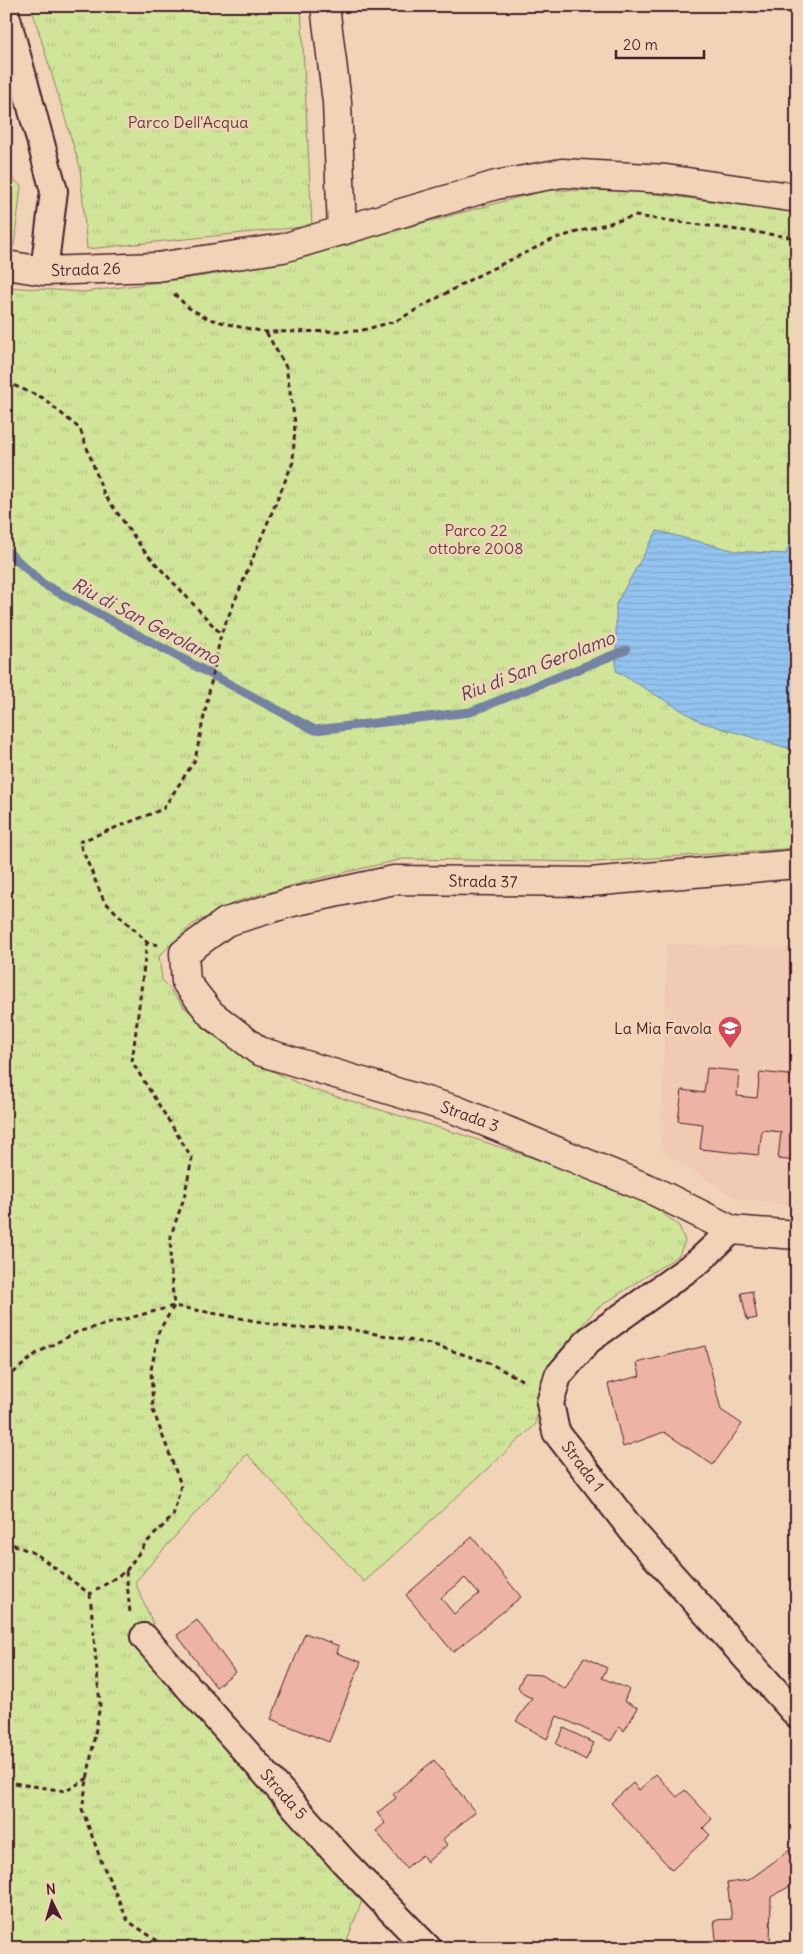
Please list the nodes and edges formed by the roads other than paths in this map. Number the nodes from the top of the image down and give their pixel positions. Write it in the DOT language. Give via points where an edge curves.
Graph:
graph roads {
  1 [pos="325,6"];
  2 [pos="6,15"];
  3 [pos="797,198"];
  4 [pos="342,230"];
  5 [pos="6,265"];
  6 [pos="44,271"];
  7 [pos="797,864"];
  8 [pos="184,952"];
  9 [pos="732,1230"];
  10 [pos="797,1235"];
  11 [pos="144,1637"];
  12 [pos="797,1715"];
  13 [pos="428,1948"];
  1 -- 4 [label="street" via="337,102"];
  2 -- 6 [label="street" via="54,191"];
  3 -- 4 [label="street, Strada 26" via="666,179 562,173 496,185"];
  4 -- 6 [label="street, Strada 26" via="283,248 167,265"];
  5 -- 6 [label="street, Strada 26"];
  7 -- 8 [label="street, Strada 37" via="590,882 394,880 292,902 226,922"];
  8 -- 9 [label="street, Strada 3" via="186,982 211,1014 259,1051 456,1110 652,1190"];
  9 -- 10 [label="street, Strada 3"];
  9 -- 12 [label="street, Strada 1" via="699,1261 589,1340 558,1376 550,1403 556,1432 635,1534"];
  11 -- 13 [label="street, Strada 5" via="344,1862"];
}
